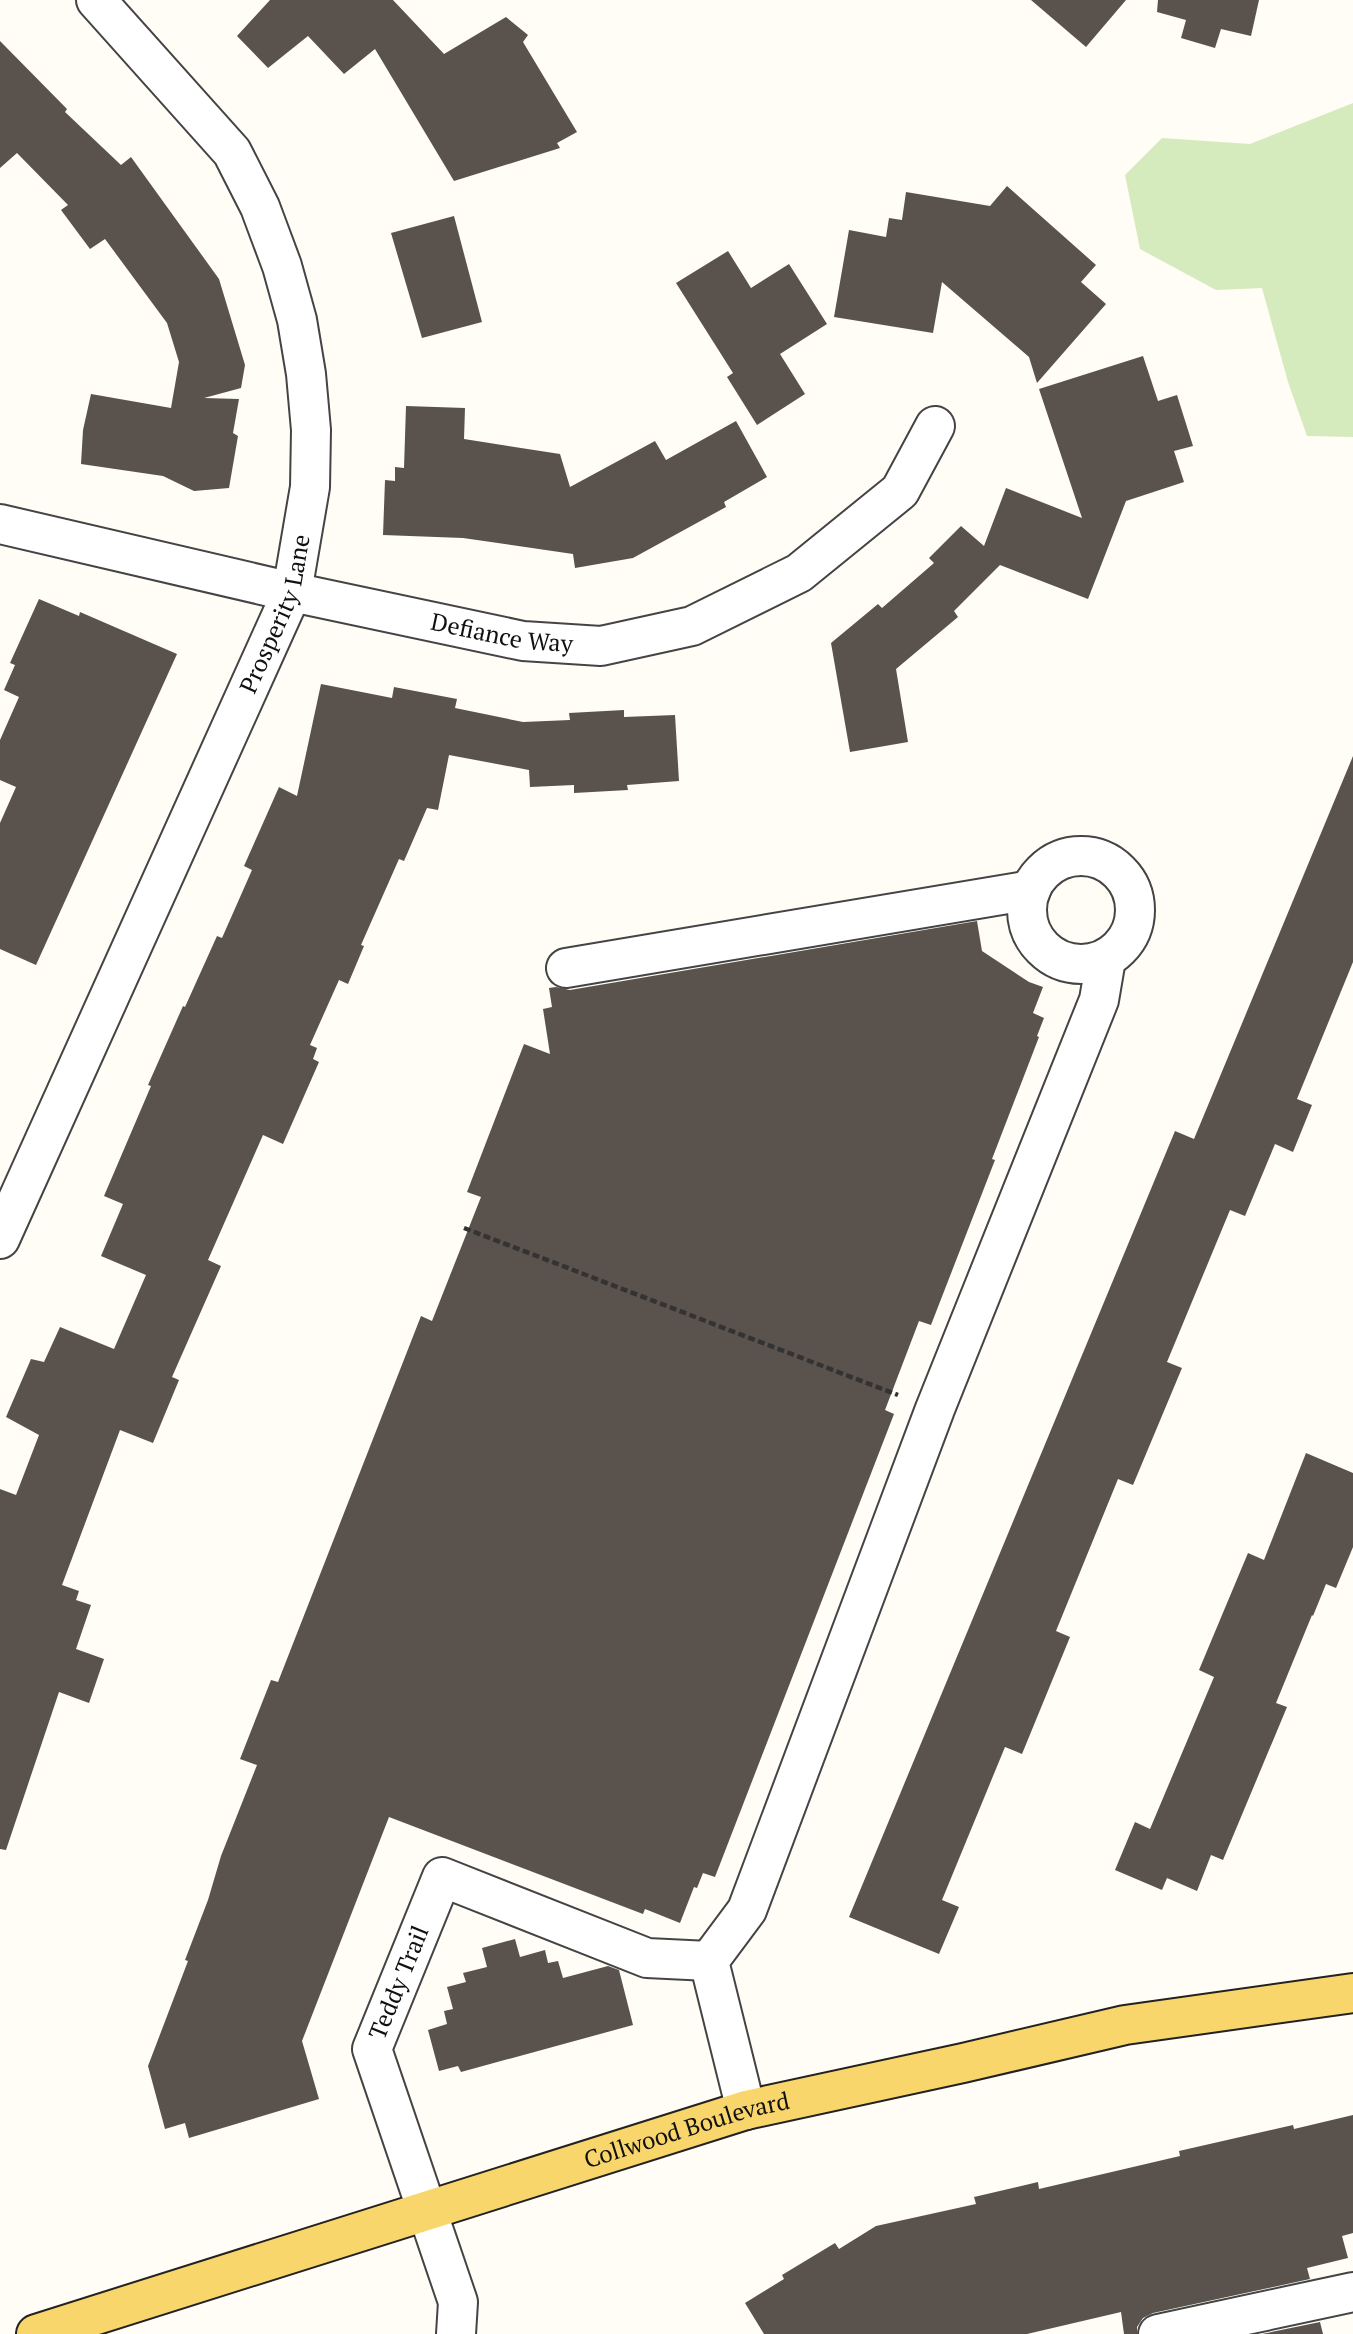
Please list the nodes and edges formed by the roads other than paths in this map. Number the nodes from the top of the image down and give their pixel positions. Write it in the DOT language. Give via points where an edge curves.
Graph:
graph roads {
  1 [pos="96,0"];
  2 [pos="935,426"];
  3 [pos="0,524"];
  4 [pos="292,592"];
  5 [pos="1031,890"];
  6 [pos="1106,959"];
  7 [pos="566,968"];
  8 [pos="0,1239"];
  9 [pos="709,1961"];
  10 [pos="1353,1993"];
  11 [pos="746,2110"];
  12 [pos="426,2209"];
  13 [pos="1353,2292"];
  14 [pos="36,2334"];
  15 [pos="456,2334"];
  16 [pos="1158,2334"];
  1 -- 4 [label="street, Prosperity Lane" via="232,152 260,207 282,266 299,333 311,430 310,487"];
  2 -- 4 [label="street, Defiance Way" via="900,491 799,572 692,626 601,646 523,641"];
  3 -- 4 [label="street, Defiance Way"];
  4 -- 8 [label="street, Prosperity Lane"];
  5 -- 6 [label="street" via="1030,926 1038,943 1052,956 1069,963"];
  5 -- 6 [label="street" via="1040,875 1070,858 1087,856 1118,870 1129,884 1135,918 1129,934"];
  5 -- 7 [label="street"];
  6 -- 9 [label="street" via="1099,999 935,1409 747,1910"];
  9 -- 11 [label="street"];
  9 -- 12 [label="street, Teddy Trail" via="647,1958 442,1877 372,2049"];
  10 -- 11 [label="main road, Collwood Boulevard" via="1125,2025"];
  11 -- 12 [label="main road, Collwood Boulevard"];
  12 -- 14 [label="main road, Collwood Boulevard"];
  12 -- 15 [label="street, Teddy Trail" via="458,2302"];
  13 -- 16 [label="street"];
}
